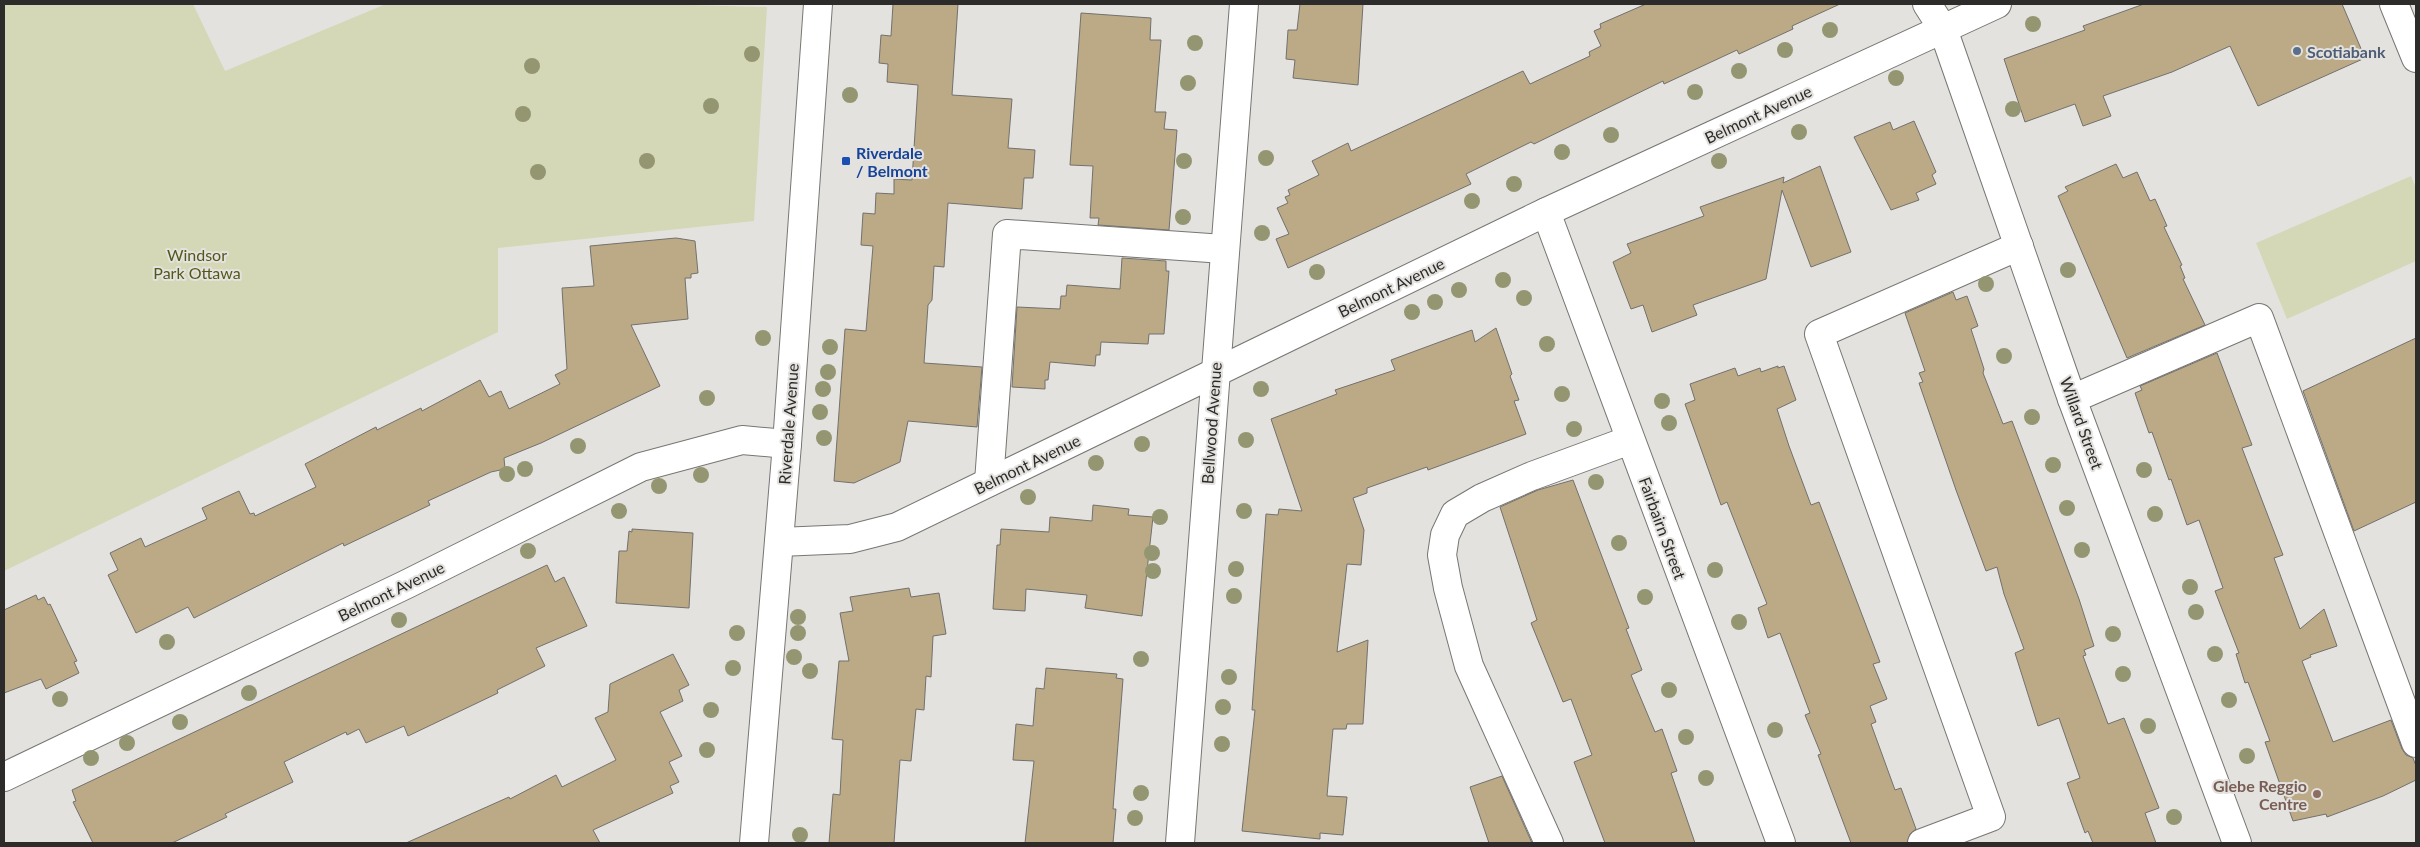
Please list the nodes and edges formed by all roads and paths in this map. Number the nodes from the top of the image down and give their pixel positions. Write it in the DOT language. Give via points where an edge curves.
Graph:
graph roads {
  1 [pos="818,4"];
  2 [pos="1244,4"];
  3 [pos="1927,4"];
  4 [pos="1998,4"];
  5 [pos="2394,4"];
  6 [pos="1943,29"];
  7 [pos="2416,58"];
  8 [pos="1546,212"];
  9 [pos="2019,246"];
  10 [pos="1224,249"];
  11 [pos="1215,373"];
  12 [pos="2072,399"];
  13 [pos="1630,440"];
  14 [pos="787,444"];
  15 [pos="989,482"];
  16 [pos="779,542"];
  17 [pos="2416,743"];
  18 [pos="4,777"];
  19 [pos="754,843"];
  20 [pos="1180,843"];
  21 [pos="1549,843"];
  22 [pos="1781,843"];
  23 [pos="1922,843"];
  24 [pos="2237,843"];
  1 -- 14 [label="street, Riverdale Avenue"];
  2 -- 10 [label="street, Bellwood Avenue"];
  3 -- 6 [label="street, Willard Street"];
  4 -- 6 [label="street, Belmont Avenue"];
  5 -- 7 [label="street"];
  6 -- 8 [label="street, Belmont Avenue"];
  6 -- 9 [label="street, Willard Street"];
  8 -- 11 [label="street, Belmont Avenue"];
  8 -- 13 [label="street, Fairbairn Street"];
  9 -- 12 [label="street, Willard Street"];
  9 -- 23 [label="street" via="1819,334 1991,817"];
  10 -- 11 [label="street, Bellwood Avenue"];
  10 -- 15 [label="street" via="1007,234"];
  11 -- 15 [label="street, Belmont Avenue"];
  11 -- 20 [label="street, Bellwood Avenue"];
  12 -- 17 [label="street" via="2259,318"];
  12 -- 24 [label="street, Willard Street"];
  13 -- 21 [label="street" via="1482,498 1455,514 1445,535 1442,555 1448,588 1469,666"];
  13 -- 22 [label="street, Fairbairn Street"];
  14 -- 16 [label="street, Riverdale Avenue"];
  14 -- 18 [label="street, Belmont Avenue" via="742,440 641,467"];
  15 -- 16 [label="street, Belmont Avenue" via="897,527 850,538"];
  16 -- 19 [label="street, Riverdale Avenue"];
}
